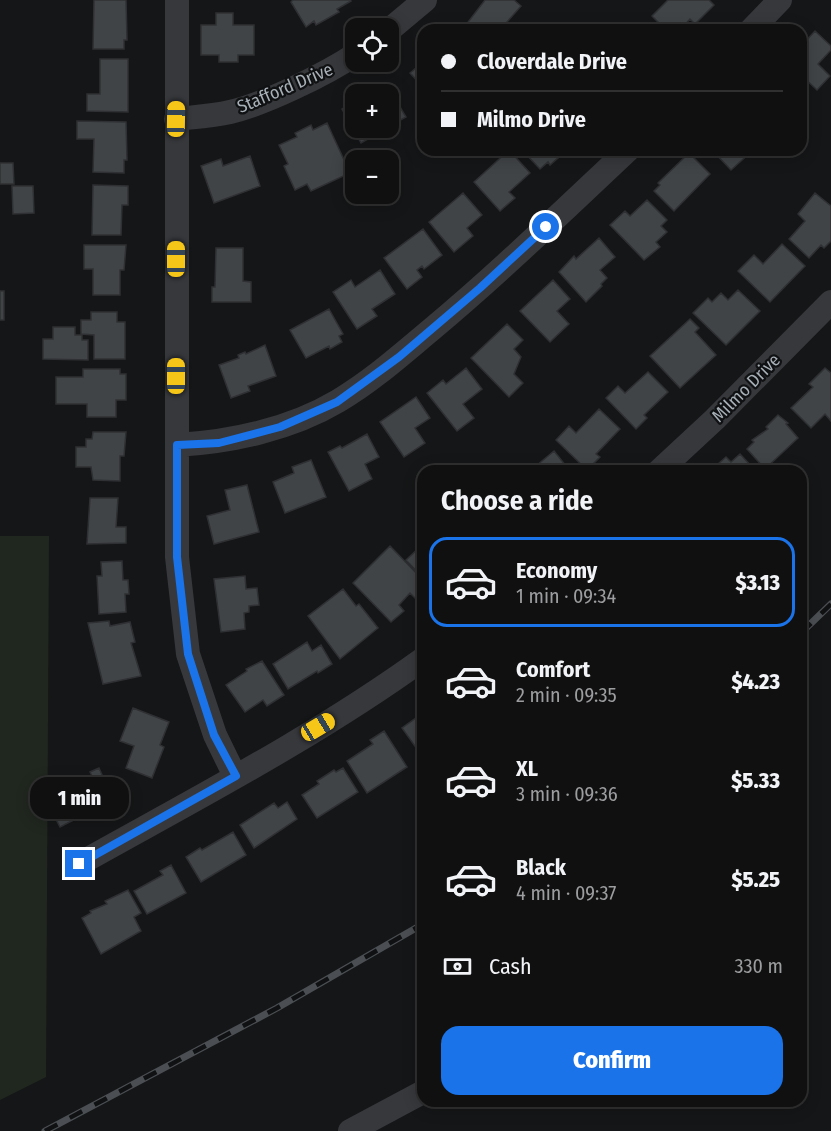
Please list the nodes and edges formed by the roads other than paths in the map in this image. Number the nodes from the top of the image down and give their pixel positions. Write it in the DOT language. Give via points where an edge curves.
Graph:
graph roads {
  1 [pos="177,0"];
  2 [pos="425,0"];
  3 [pos="780,0"];
  4 [pos="399,22"];
  5 [pos="757,24"];
  6 [pos="345,61"];
  7 [pos="176,119"];
  8 [pos="622,156"];
  9 [pos="831,302"];
  10 [pos="177,445"];
  11 [pos="665,465"];
  12 [pos="417,663"];
  13 [pos="236,776"];
  14 [pos="79,864"];
  15 [pos="417,1095"];
  16 [pos="350,1131"];
  1 -- 7 [label="street"];
  2 -- 4 [label="street"];
  3 -- 5 [label="street"];
  6 -- 7 [label="street, Stafford Drive" via="284,92 232,112"];
  7 -- 10 [label="street"];
  8 -- 10 [label="street" via="480,288 382,371 337,402 280,427 219,443"];
  9 -- 11 [label="street, Milmo Drive"];
  10 -- 13 [label="street" via="177,557 188,654 214,735"];
  12 -- 13 [label="street" via="380,690"];
  13 -- 14 [label="street"];
  15 -- 16 [label="street"];
}
